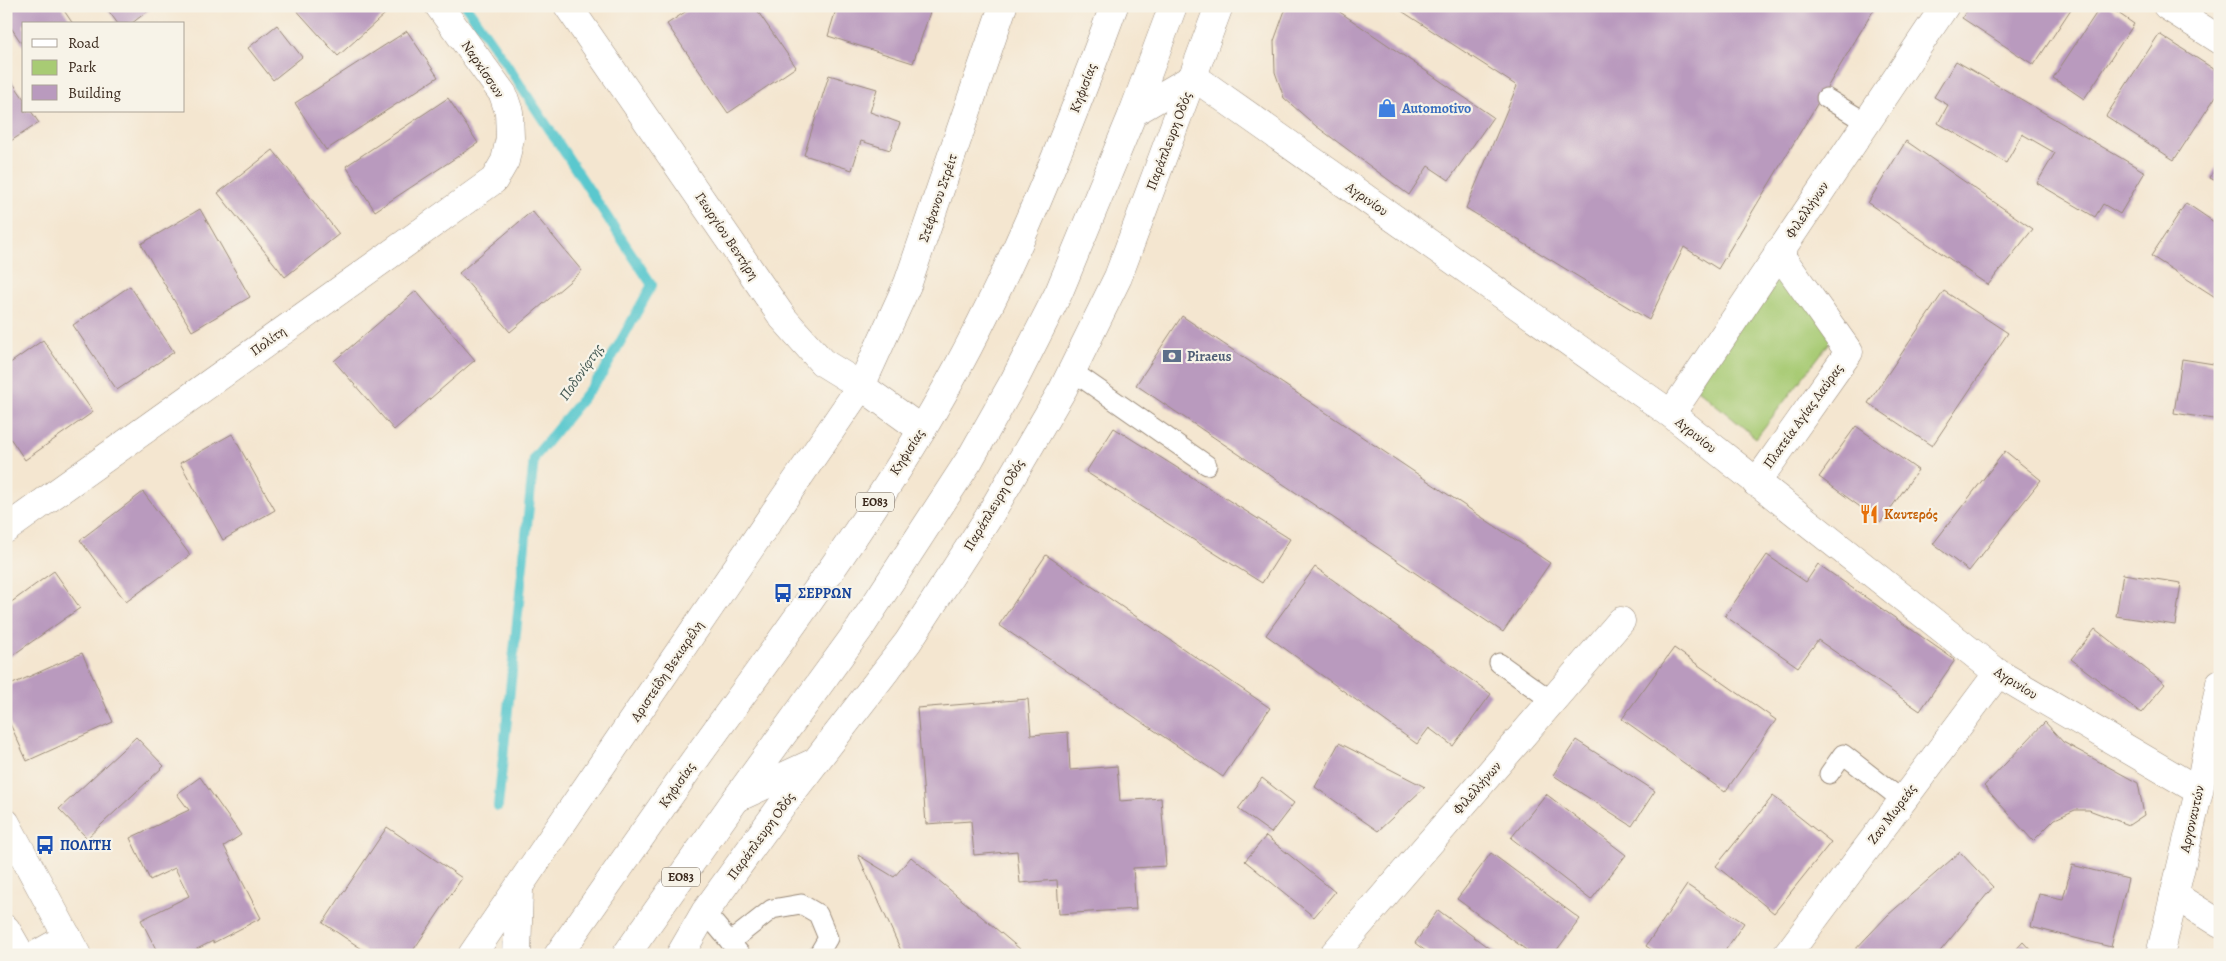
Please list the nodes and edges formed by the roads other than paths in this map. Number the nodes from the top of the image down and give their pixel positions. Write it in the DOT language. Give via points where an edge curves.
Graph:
graph roads {
  1 [pos="440,6"];
  2 [pos="568,6"];
  3 [pos="1003,6"];
  4 [pos="1114,6"];
  5 [pos="1173,6"];
  6 [pos="1219,6"];
  7 [pos="1945,6"];
  8 [pos="2167,6"];
  9 [pos="2220,40"];
  10 [pos="1194,77"];
  11 [pos="1826,98"];
  12 [pos="1133,114"];
  13 [pos="1867,123"];
  14 [pos="510,138"];
  15 [pos="1778,252"];
  16 [pos="1072,371"];
  17 [pos="861,386"];
  18 [pos="1671,414"];
  19 [pos="922,430"];
  20 [pos="1206,465"];
  21 [pos="1756,482"];
  22 [pos="6,529"];
  23 [pos="1621,621"];
  24 [pos="1500,663"];
  25 [pos="1998,673"];
  26 [pos="2220,683"];
  27 [pos="1552,701"];
  28 [pos="815,762"];
  29 [pos="1829,774"];
  30 [pos="2199,791"];
  31 [pos="736,799"];
  32 [pos="1902,800"];
  33 [pos="6,823"];
  34 [pos="519,889"];
  35 [pos="2174,896"];
  36 [pos="706,912"];
  37 [pos="2220,924"];
  38 [pos="6,929"];
  39 [pos="72,946"];
  40 [pos="736,948"];
  41 [pos="21,955"];
  42 [pos="36,955"];
  43 [pos="472,955"];
  44 [pos="517,955"];
  45 [pos="558,955"];
  46 [pos="626,955"];
  47 [pos="680,955"];
  48 [pos="818,955"];
  49 [pos="1333,955"];
  50 [pos="1787,955"];
  51 [pos="2160,955"];
  1 -- 14 [label="street, Ναρκίσσων" via="503,94 509,112"];
  2 -- 17 [label="street, Γεωργίου Βεντήρη" via="783,318 822,362"];
  3 -- 17 [label="street, Στέφανου Στρέιτ" via="908,283"];
  4 -- 19 [label="street, Κηφισίας / ΕΟ83" via="1081,96 1008,268"];
  5 -- 12 [label="street, ΕΟ83"];
  6 -- 10 [label="street, Παράπλευρη Οδός"];
  7 -- 13 [label="street, Φιλελλήνων"];
  8 -- 9 [label="street"];
  10 -- 12 [label="street"];
  10 -- 16 [label="street, Παράπλευρη Οδός" via="1118,277"];
  10 -- 18 [label="street, Αγρινίου"];
  11 -- 13 [label="lane"];
  12 -- 31 [label="street, ΕΟ83" via="1058,292 1015,380 970,459 860,628"];
  13 -- 15 [label="street, Φιλελλήνων"];
  14 -- 22 [label="street, Πολίτη" via="505,161 494,180"];
  15 -- 18 [label="street, Φιλελλήνων"];
  15 -- 21 [label="street, Πλατεία Αγίας Λαύρας" via="1849,352"];
  16 -- 20 [label="lane"];
  16 -- 28 [label="street, Παράπλευρη Οδός" via="988,518 908,642"];
  17 -- 19 [label="street, Γεωργίου Βεντήρη"];
  17 -- 34 [label="street, Αριστείδη Βεκιαρέλη"];
  18 -- 21 [label="street, Αγρινίου"];
  19 -- 45 [label="street, Κηφισίας / ΕΟ83" via="812,599"];
  21 -- 25 [label="street, Αγρινίου"];
  23 -- 27 [label="street, Φιλελλήνων"];
  24 -- 27 [label="lane"];
  25 -- 30 [label="street, Αγρινίου"];
  25 -- 32 [label="street, Ζαν Μωρεάς"];
  26 -- 30 [label="street, Αργοναυτών"];
  27 -- 49 [label="street, Φιλελλήνων"];
  28 -- 31 [label="street"];
  28 -- 36 [label="street, Παράπλευρη Οδός"];
  29 -- 32 [label="lane" via="1842,754"];
  30 -- 35 [label="street, Αργοναυτών"];
  31 -- 46 [label="street, ΕΟ83"];
  32 -- 50 [label="street, Ζαν Μωρεάς"];
  33 -- 39 [label="street"];
  34 -- 43 [label="street, Αριστείδη Βεκιαρέλη"];
  34 -- 44 [label="street"];
  35 -- 37 [label="street"];
  35 -- 51 [label="street, Αργοναυτών"];
  36 -- 40 [label="lane"];
  36 -- 47 [label="street, Παράπλευρη Οδός"];
  38 -- 41 [label="street"];
  39 -- 42 [label="street"];
  40 -- 48 [label="lane" via="772,909 801,904 818,914 828,938"];
}
